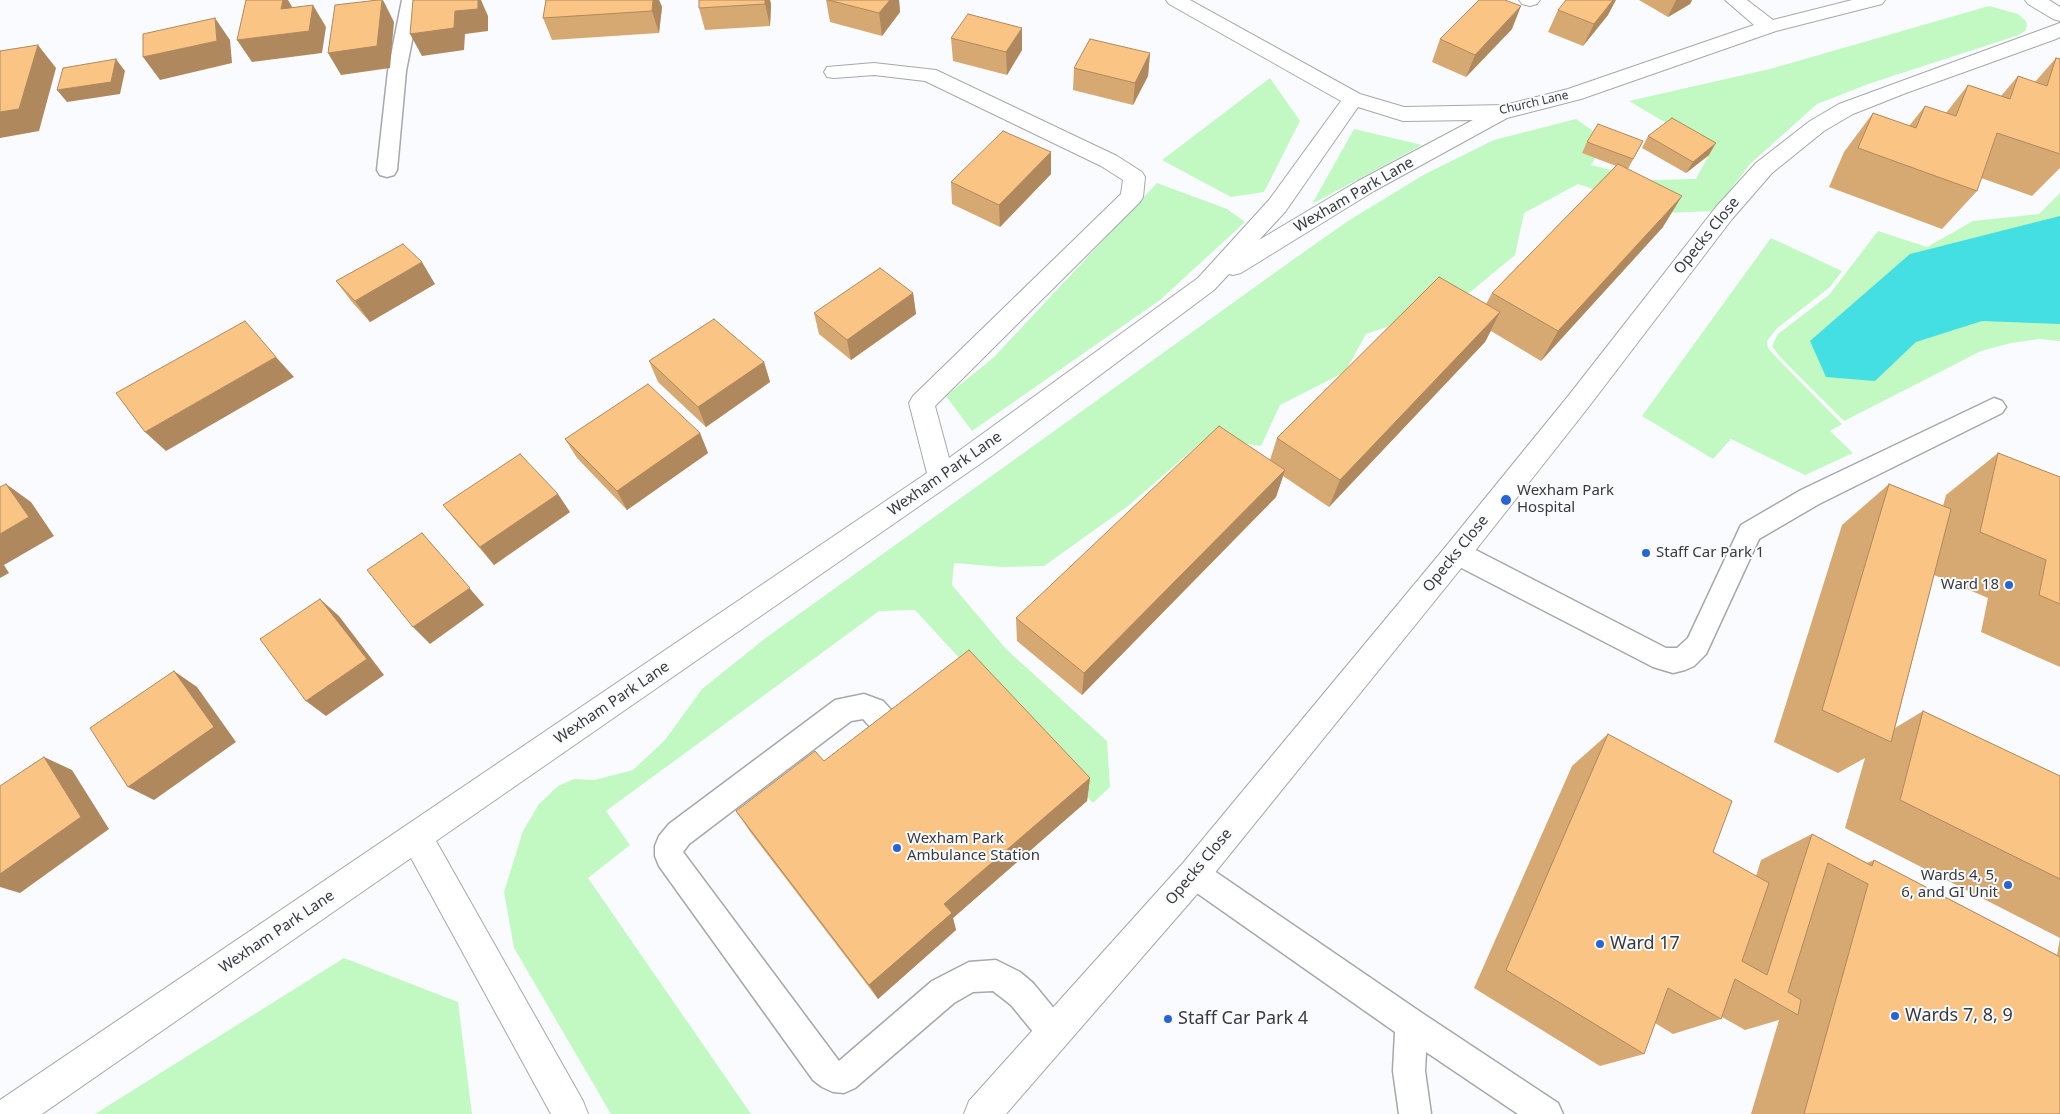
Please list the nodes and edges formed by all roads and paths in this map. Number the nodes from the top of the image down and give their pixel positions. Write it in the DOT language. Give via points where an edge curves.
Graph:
graph roads {
  1 [pos="411,0"];
  2 [pos="1176,0"];
  3 [pos="1735,0"];
  4 [pos="1876,0"];
  5 [pos="2035,0"];
  6 [pos="2060,15"];
  7 [pos="1769,27"];
  8 [pos="2060,29"];
  9 [pos="834,72"];
  10 [pos="1353,99"];
  11 [pos="1505,112"];
  12 [pos="387,170"];
  13 [pos="1206,284"];
  14 [pos="1994,407"];
  15 [pos="941,477"];
  16 [pos="1457,553"];
  17 [pos="897,736"];
  18 [pos="417,836"];
  19 [pos="1194,874"];
  20 [pos="1411,1024"];
  21 [pos="1054,1033"];
  22 [pos="12,1114"];
  23 [pos="570,1114"];
  24 [pos="982,1114"];
  25 [pos="1415,1114"];
  26 [pos="1548,1114"];
  1 -- 12 [label="lane" via="397,72"];
  2 -- 10 [label="street, Church Lane"];
  3 -- 7 [label="street"];
  4 -- 7 [label="street, Church Lane"];
  5 -- 6 [label="street"];
  7 -- 11 [label="street, Church Lane" via="1574,94"];
  8 -- 16 [label="street, Opecks Close" via="1846,109 1817,126 1764,168 1724,213"];
  9 -- 15 [label="street" via="874,69 929,75 1109,161 1134,177 1132,197 922,403"];
  10 -- 11 [label="street, Church Lane" via="1403,114"];
  10 -- 13 [label="street, Wexham Park Lane" via="1277,206"];
  11 -- 13 [label="street, Wexham Park Lane" via="1366,186"];
  13 -- 15 [label="street, Wexham Park Lane"];
  14 -- 16 [label="lane" via="1810,497 1750,532 1697,646 1685,658 1662,659"];
  15 -- 18 [label="street, Wexham Park Lane"];
  16 -- 19 [label="street, Opecks Close"];
  17 -- 21 [label="lane" via="873,710 864,706 845,709 678,834 669,846 669,856 828,1074 838,1078 854,1072 943,992 969,977 996,975 1009,983"];
  18 -- 22 [label="street, Wexham Park Lane"];
  18 -- 23 [label="street"];
  19 -- 20 [label="lane"];
  19 -- 21 [label="street, Opecks Close"];
  20 -- 25 [label="lane" via="1409,1071"];
  20 -- 26 [label="lane"];
  21 -- 24 [label="street, Opecks Close"];
}
